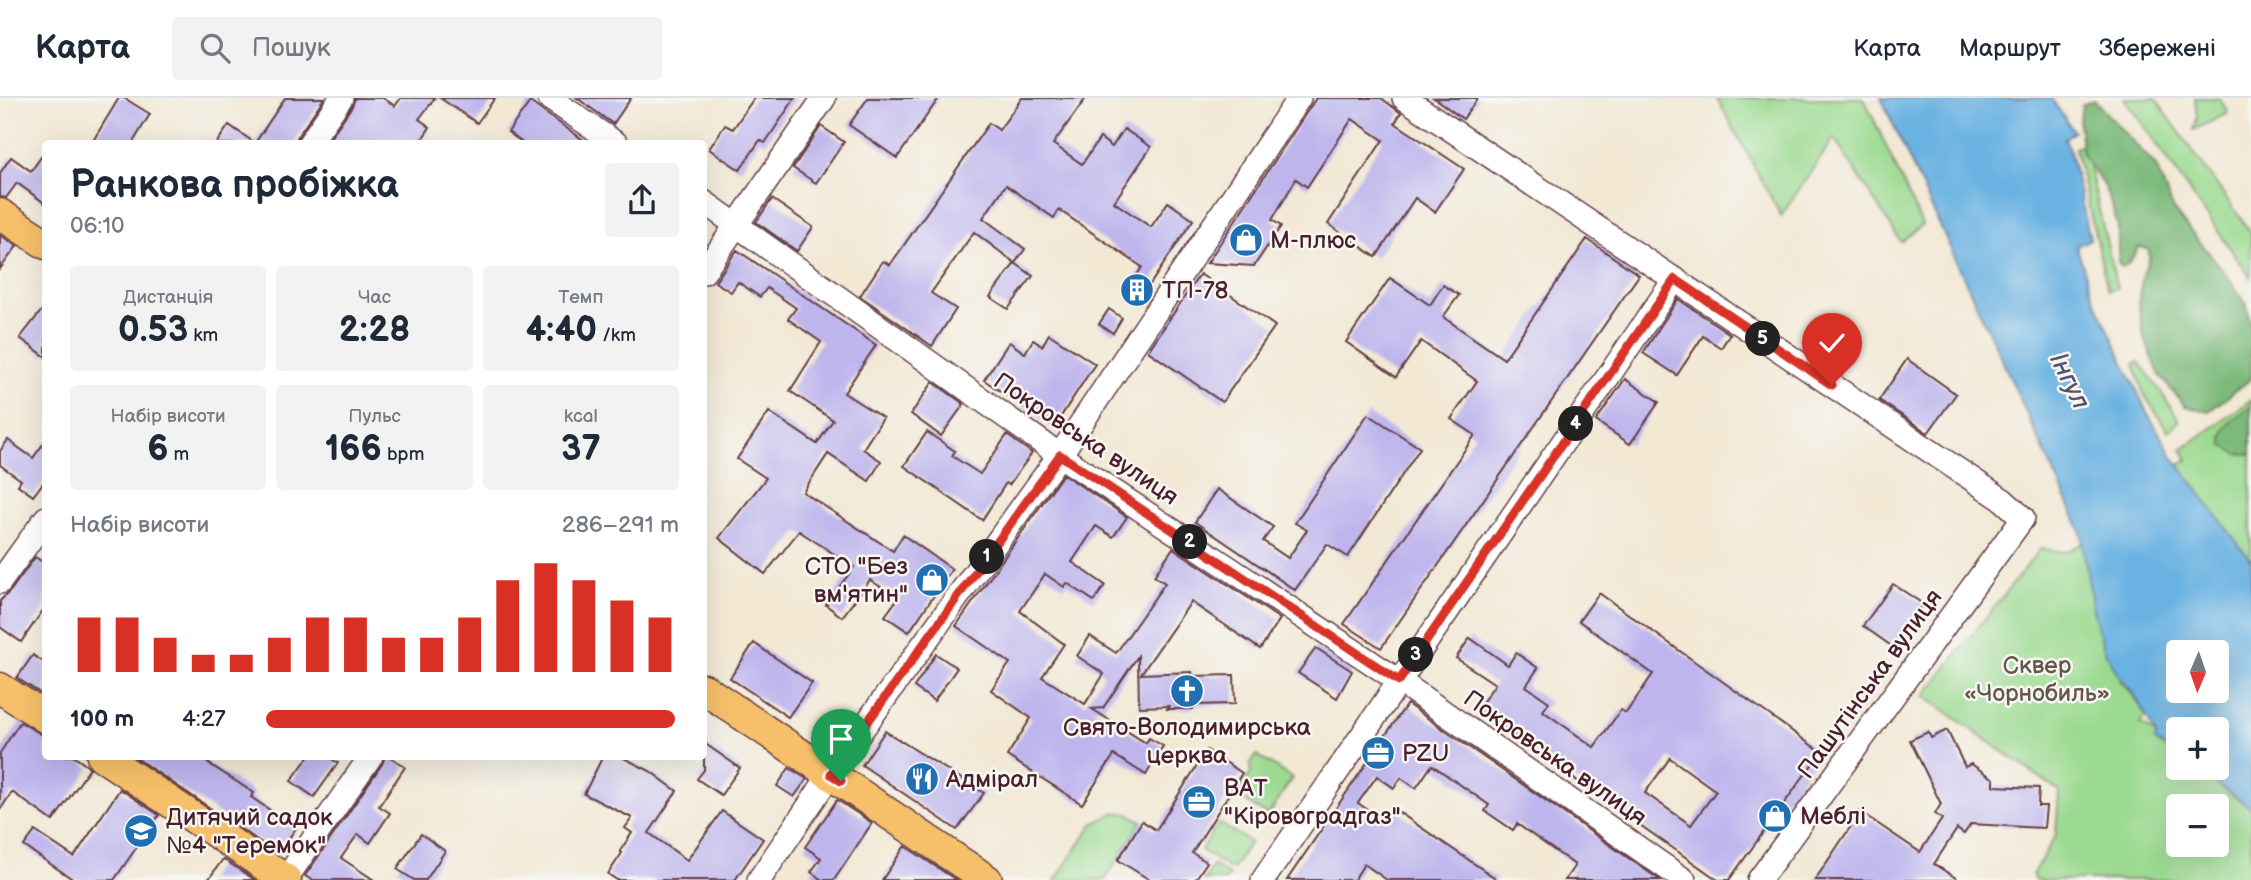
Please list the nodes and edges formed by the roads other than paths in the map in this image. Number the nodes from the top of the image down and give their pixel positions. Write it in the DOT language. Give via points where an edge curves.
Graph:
graph roads {
  1 [pos="341,98"];
  2 [pos="549,98"];
  3 [pos="824,98"];
  4 [pos="1299,98"];
  5 [pos="1404,98"];
  6 [pos="312,140"];
  7 [pos="611,140"];
  8 [pos="707,204"];
  9 [pos="0,214"];
  10 [pos="736,225"];
  11 [pos="42,241"];
  12 [pos="707,268"];
  13 [pos="1675,279"];
  14 [pos="1060,455"];
  15 [pos="42,524"];
  16 [pos="0,582"];
  17 [pos="1399,681"];
  18 [pos="0,688"];
  19 [pos="707,691"];
  20 [pos="42,715"];
  21 [pos="108,760"];
  22 [pos="368,760"];
  23 [pos="831,774"];
  24 [pos="285,880"];
  25 [pos="759,880"];
  26 [pos="987,880"];
  27 [pos="1263,880"];
  28 [pos="1684,880"];
  29 [pos="1759,880"];
  1 -- 6 [label="street"];
  2 -- 7 [label="street"];
  3 -- 10 [label="street"];
  4 -- 14 [label="street"];
  5 -- 13 [label="street"];
  8 -- 10 [label="street, Покровська вулиця"];
  9 -- 11 [label="main road"];
  10 -- 12 [label="street"];
  10 -- 14 [label="street, Покровська вулиця"];
  13 -- 17 [label="street"];
  13 -- 29 [label="street, Пашутінська вулиця" via="1996,495 2023,518"];
  14 -- 17 [label="street, Покровська вулиця"];
  14 -- 23 [label="street"];
  15 -- 16 [label="street"];
  17 -- 27 [label="street"];
  17 -- 28 [label="street, Покровська вулиця"];
  18 -- 20 [label="main road"];
  19 -- 23 [label="main road"];
  21 -- 24 [label="main road"];
  22 -- 24 [label="street"];
  23 -- 25 [label="street"];
  23 -- 26 [label="main road"];
}
